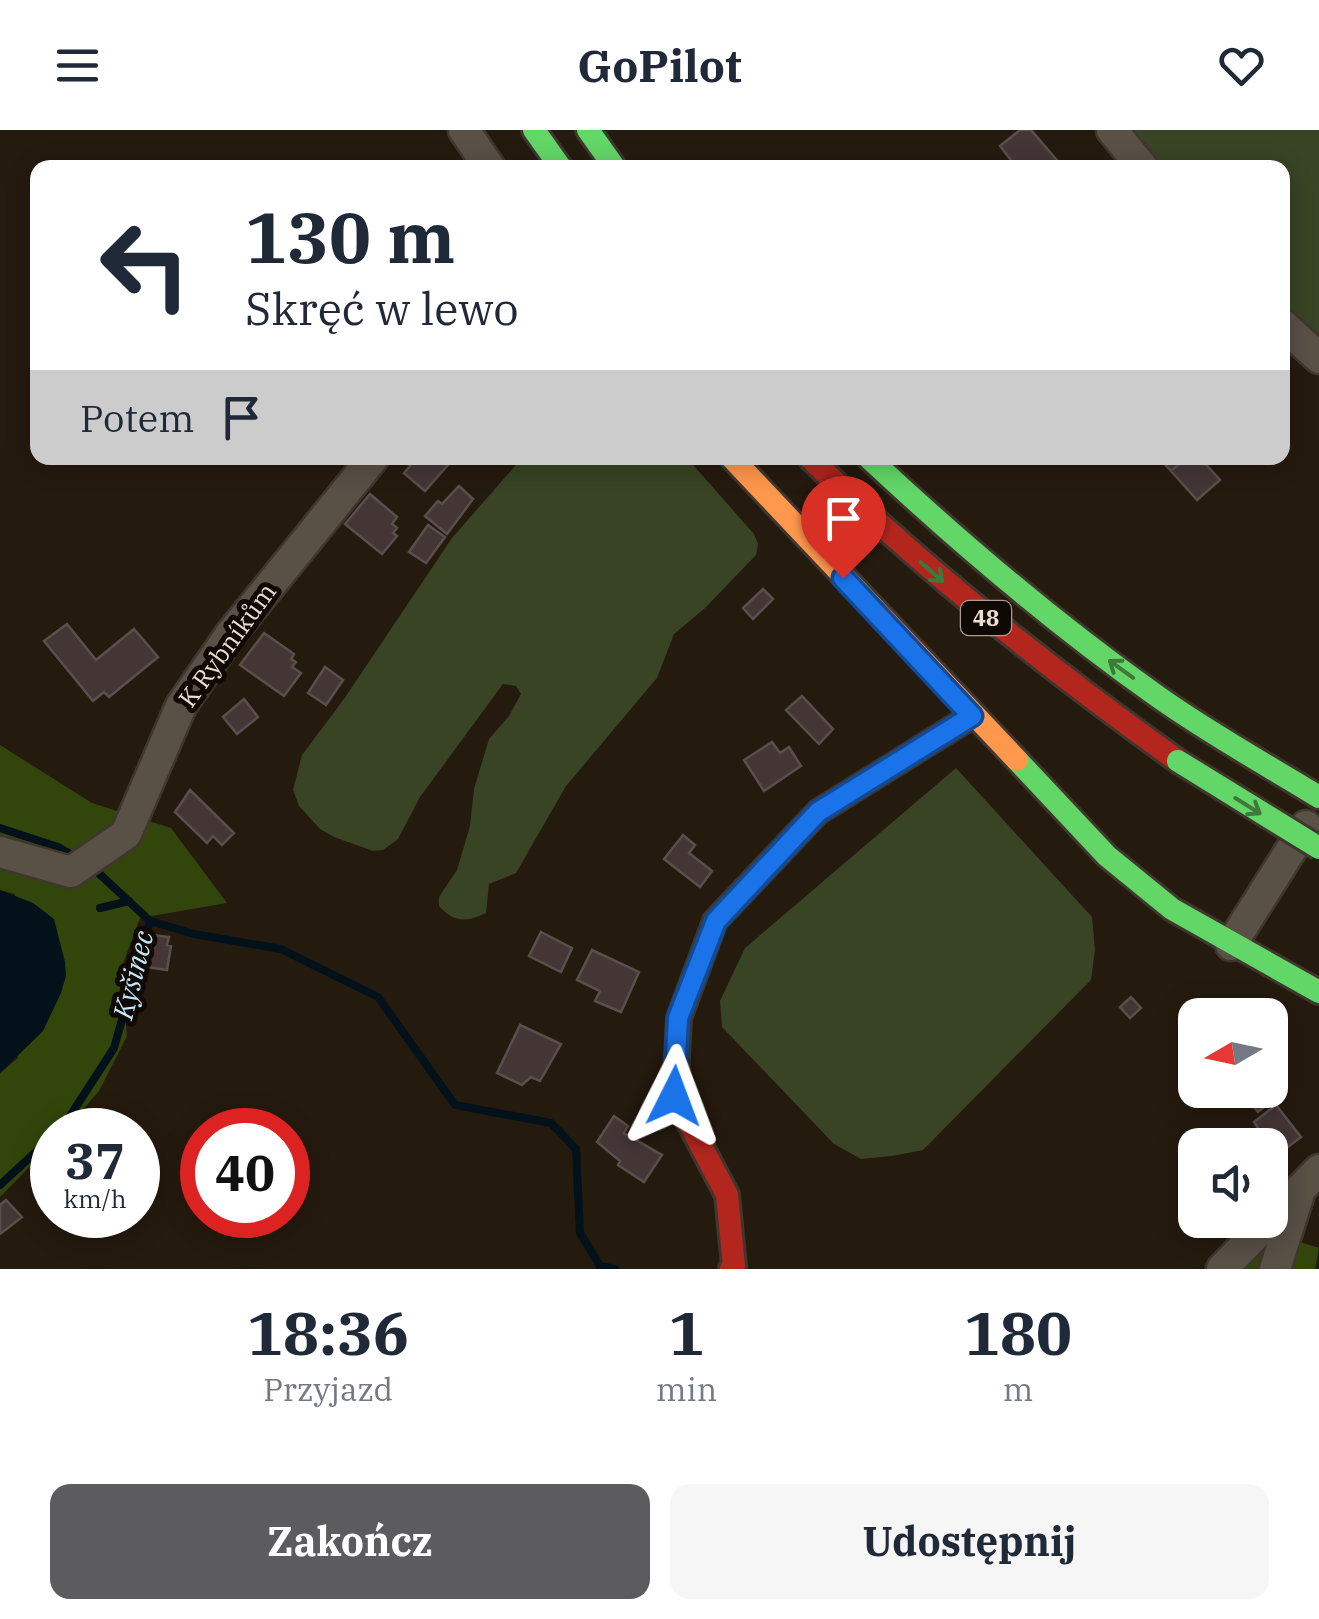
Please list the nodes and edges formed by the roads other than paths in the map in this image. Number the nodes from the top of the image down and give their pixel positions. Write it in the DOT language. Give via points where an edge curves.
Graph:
graph roads {
  1 [pos="464,130"];
  2 [pos="534,130"];
  3 [pos="588,130"];
  4 [pos="1112,130"];
  5 [pos="485,160"];
  6 [pos="555,160"];
  7 [pos="609,160"];
  8 [pos="1136,160"];
  9 [pos="1290,331"];
  10 [pos="1319,358"];
  11 [pos="367,465"];
  12 [pos="739,465"];
  13 [pos="817,465"];
  14 [pos="878,465"];
  15 [pos="972,716"];
  16 [pos="1319,797"];
  17 [pos="1319,807"];
  18 [pos="1319,848"];
  19 [pos="0,852"];
  20 [pos="1231,944"];
  21 [pos="1319,992"];
  22 [pos="1310,1180"];
  23 [pos="731,1269"];
  24 [pos="1222,1269"];
  25 [pos="1275,1269"];
  1 -- 5 [label="street"];
  2 -- 6 [label="main road"];
  3 -- 7 [label="main road"];
  4 -- 8 [label="street"];
  9 -- 10 [label="street"];
  11 -- 19 [label="street, K Rybníkům" via="181,706 126,834 72,871"];
  12 -- 15 [label="main road"];
  13 -- 18 [label="main road, 48, one-way, bridge" via="999,629 1178,762"];
  16 -- 14 [label="main road, 48, one-way" via="1201,725 1051,616"];
  15 -- 20 [label="main road" via="1106,856"];
  15 -- 23 [label="main road" via="818,812 716,921 678,1018 674,1096 727,1195"];
  17 -- 20 [label="street"];
  20 -- 21 [label="main road"];
  22 -- 24 [label="street"];
  22 -- 25 [label="street"];
}
